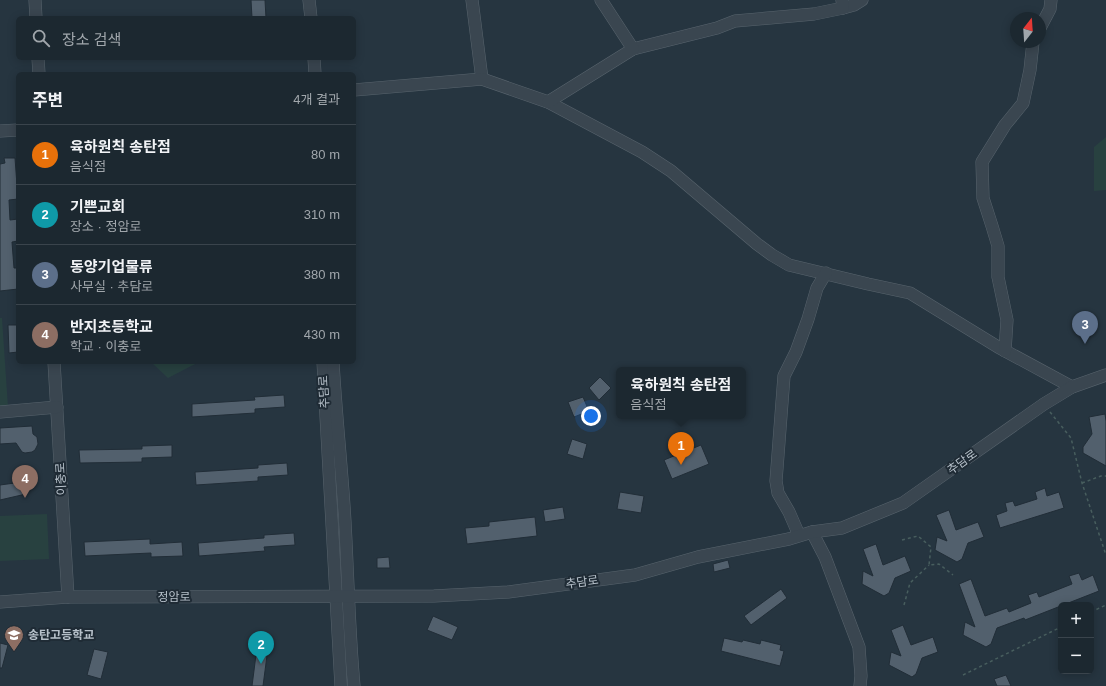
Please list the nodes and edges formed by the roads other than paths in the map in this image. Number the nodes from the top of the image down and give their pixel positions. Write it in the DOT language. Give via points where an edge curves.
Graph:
graph roads {
  1 [pos="35,0"];
  2 [pos="309,0"];
  3 [pos="472,0"];
  4 [pos="601,0"];
  5 [pos="862,0"];
  6 [pos="1051,0"];
  7 [pos="842,4"];
  8 [pos="36,16"];
  9 [pos="311,16"];
  10 [pos="1046,17"];
  11 [pos="1032,48"];
  12 [pos="634,49"];
  13 [pos="38,60"];
  14 [pos="314,60"];
  15 [pos="39,72"];
  16 [pos="315,72"];
  17 [pos="482,79"];
  18 [pos="356,90"];
  19 [pos="548,102"];
  20 [pos="16,130"];
  21 [pos="0,131"];
  22 [pos="826,273"];
  23 [pos="1005,351"];
  24 [pos="54,364"];
  25 [pos="322,364"];
  26 [pos="333,364"];
  27 [pos="1106,375"];
  28 [pos="1072,387"];
  29 [pos="57,407"];
  30 [pos="0,412"];
  31 [pos="812,532"];
  32 [pos="799,535"];
  33 [pos="68,597"];
  34 [pos="335,597"];
  35 [pos="348,597"];
  36 [pos="0,602"];
  37 [pos="341,686"];
  38 [pos="354,686"];
  39 [pos="860,686"];
  1 -- 8 [label="street"];
  2 -- 9 [label="street"];
  3 -- 17 [label="street"];
  4 -- 12 [label="street"];
  5 -- 7 [label="street" via="854,5"];
  6 -- 10 [label="street"];
  7 -- 12 [label="street" via="814,14 735,21"];
  11 -- 23 [label="street" via="1023,103 1005,125 982,162 983,198 998,246 998,277 1006,320"];
  12 -- 19 [label="street"];
  13 -- 15 [label="street"];
  14 -- 16 [label="street"];
  17 -- 18 [label="street"];
  17 -- 19 [label="street"];
  19 -- 22 [label="street" via="642,152 671,171 772,255 789,265"];
  20 -- 21 [label="street"];
  22 -- 23 [label="street" via="910,293"];
  22 -- 32 [label="street" via="817,288 796,352 784,376 776,481 778,493"];
  23 -- 28 [label="street"];
  24 -- 29 [label="street, 이충로"];
  25 -- 34 [label="street, 추담로"];
  26 -- 35 [label="street, 추담로"];
  27 -- 28 [label="street, 추담로"];
  28 -- 31 [label="street, 추담로" via="903,503 842,528"];
  29 -- 30 [label="street"];
  29 -- 33 [label="street, 이충로"];
  31 -- 32 [label="street, 추담로"];
  31 -- 39 [label="street" via="825,557 858,647"];
  32 -- 35 [label="street, 추담로" via="698,557 635,575 508,592"];
  33 -- 34 [label="street, 정암로"];
  33 -- 36 [label="street, 정암로"];
  34 -- 35 [label="street, 정암로"];
  34 -- 37 [label="street, 추담로"];
  35 -- 38 [label="street, 추담로"];
}
